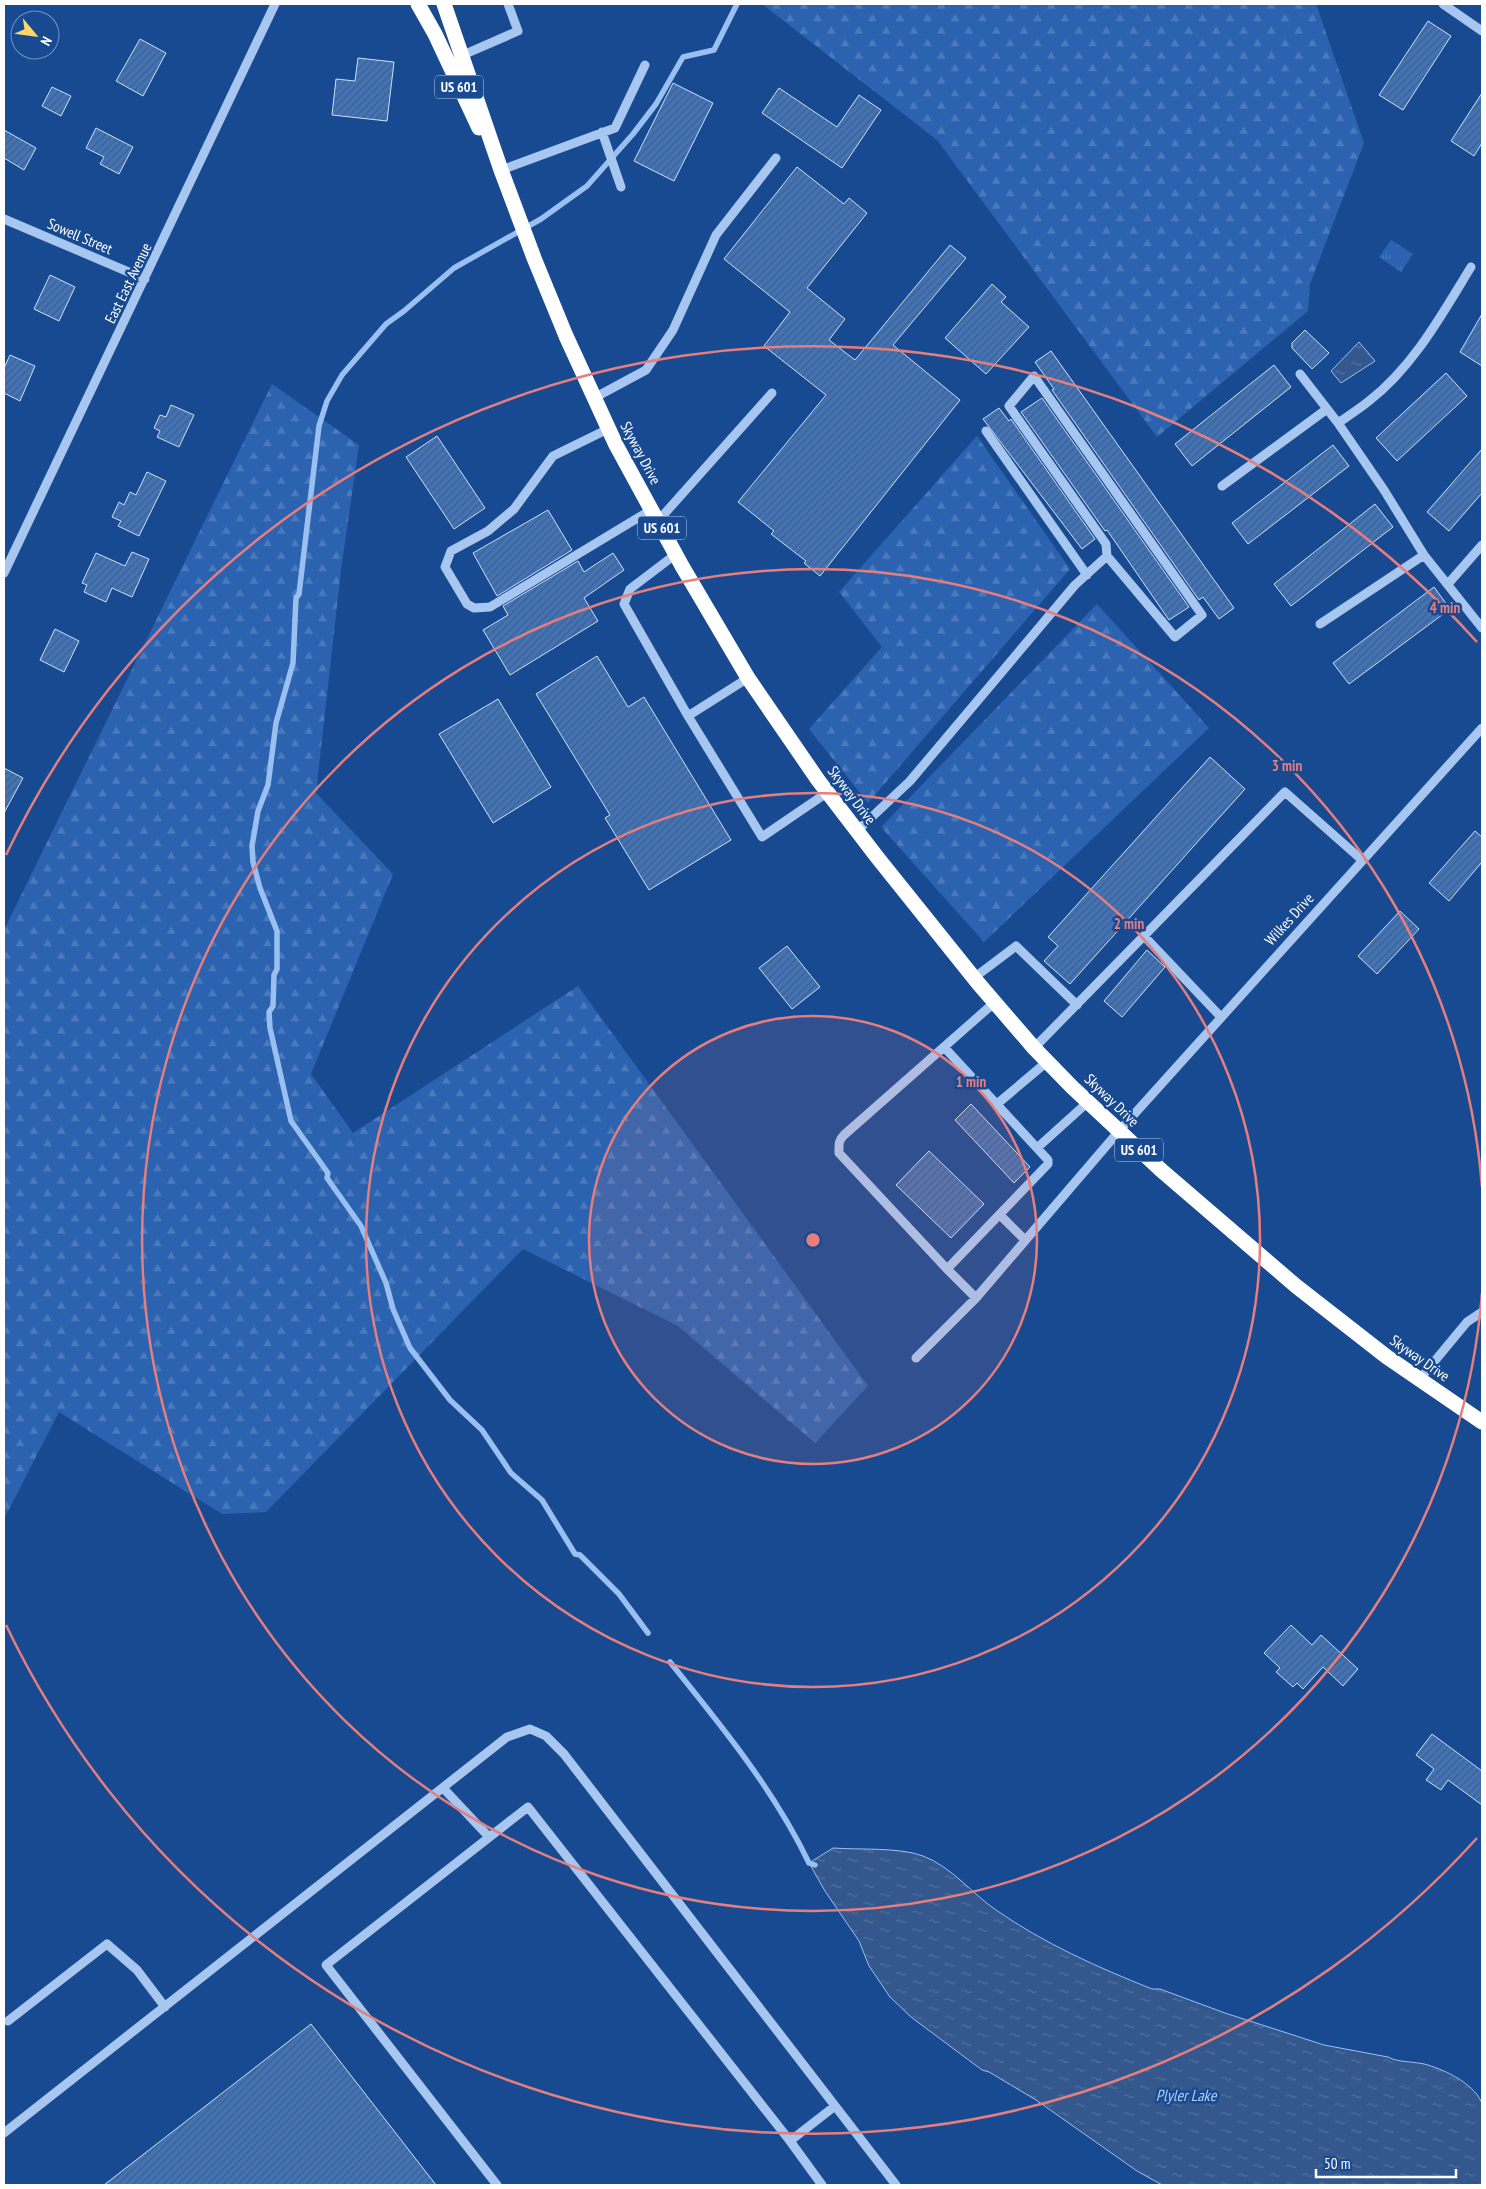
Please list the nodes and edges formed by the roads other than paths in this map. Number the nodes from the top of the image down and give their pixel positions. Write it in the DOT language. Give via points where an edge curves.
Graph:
graph roads {
  1 [pos="275,4"];
  2 [pos="418,4"];
  3 [pos="444,4"];
  4 [pos="508,4"];
  5 [pos="1443,4"];
  6 [pos="1482,31"];
  7 [pos="463,55"];
  8 [pos="645,65"];
  9 [pos="602,132"];
  10 [pos="776,158"];
  11 [pos="500,170"];
  12 [pos="621,187"];
  13 [pos="4,219"];
  14 [pos="1471,267"];
  15 [pos="145,279"];
  16 [pos="1300,374"];
  17 [pos="772,393"];
  18 [pos="594,398"];
  19 [pos="1327,409"];
  20 [pos="1338,423"];
  21 [pos="608,429"];
  22 [pos="986,431"];
  23 [pos="1222,486"];
  24 [pos="655,515"];
  25 [pos="1482,545"];
  26 [pos="676,554"];
  27 [pos="1424,555"];
  28 [pos="1107,556"];
  29 [pos="4,573"];
  30 [pos="1087,575"];
  31 [pos="1448,584"];
  32 [pos="1320,624"];
  33 [pos="1482,628"];
  34 [pos="748,678"];
  35 [pos="688,716"];
  36 [pos="1482,728"];
  37 [pos="828,792"];
  38 [pos="857,831"];
  39 [pos="1362,860"];
  40 [pos="1144,936"];
  41 [pos="975,976"];
  42 [pos="995,1002"];
  43 [pos="1077,1005"];
  44 [pos="1220,1016"];
  45 [pos="944,1046"];
  46 [pos="1034,1048"];
  47 [pos="1048,1061"];
  48 [pos="1088,1102"];
  49 [pos="997,1104"];
  50 [pos="1118,1131"];
  51 [pos="1037,1148"];
  52 [pos="1000,1215"];
  53 [pos="1025,1240"];
  54 [pos="947,1269"];
  55 [pos="976,1298"];
  56 [pos="1482,1312"];
  57 [pos="916,1358"];
  58 [pos="1419,1380"];
  59 [pos="1482,1422"];
  60 [pos="444,1789"];
  61 [pos="489,1837"];
  62 [pos="165,2007"];
  63 [pos="8,2020"];
  64 [pos="836,2106"];
  65 [pos="4,2133"];
  66 [pos="790,2141"];
  67 [pos="497,2185"];
  68 [pos="822,2185"];
  69 [pos="896,2185"];
  1 -- 15 [label="street, East East Avenue"];
  2 -- 11 [label="highway, US 601"];
  3 -- 7 [label="highway, Skyway Drive / US 601"];
  4 -- 7 [label="street" via="518,31"];
  5 -- 6 [label="street"];
  7 -- 11 [label="highway, Skyway Drive / US 601"];
  8 -- 9 [label="street" via="614,128"];
  9 -- 11 [label="street"];
  9 -- 12 [label="street"];
  10 -- 18 [label="street" via="716,234 673,330 646,370"];
  11 -- 18 [label="highway, Skyway Drive / US 601"];
  13 -- 15 [label="street, Sowell Street"];
  14 -- 20 [label="street" via="1406,366 1370,400"];
  15 -- 29 [label="street, East East Avenue"];
  16 -- 19 [label="street"];
  17 -- 24 [label="street"];
  18 -- 21 [label="highway, Skyway Drive / US 601"];
  19 -- 20 [label="street"];
  19 -- 23 [label="street"];
  20 -- 27 [label="street"];
  21 -- 24 [label="highway, Skyway Drive / US 601"];
  21 -- 24 [label="street" via="553,456 514,509 488,531 451,551 445,566 467,604 474,608 490,606"];
  22 -- 30 [label="street"];
  24 -- 26 [label="highway, Skyway Drive / US 601"];
  25 -- 31 [label="street"];
  26 -- 34 [label="highway, Skyway Drive / US 601"];
  26 -- 35 [label="street" via="630,589 624,604"];
  27 -- 31 [label="street"];
  27 -- 32 [label="street"];
  28 -- 28 [label="street" via="1175,637 1202,615 1034,376 1009,406 1106,544"];
  28 -- 30 [label="street"];
  30 -- 38 [label="street" via="1075,585 910,782"];
  31 -- 33 [label="street"];
  34 -- 35 [label="street"];
  34 -- 37 [label="highway, Skyway Drive / US 601"];
  35 -- 37 [label="street" via="762,837"];
  36 -- 39 [label="street, Wilkes Drive"];
  37 -- 38 [label="highway, Skyway Drive / US 601"];
  38 -- 41 [label="highway, Skyway Drive / US 601"];
  39 -- 40 [label="street" via="1285,792"];
  39 -- 44 [label="street, Wilkes Drive"];
  40 -- 43 [label="street"];
  40 -- 44 [label="street"];
  41 -- 42 [label="highway, Skyway Drive / US 601"];
  41 -- 43 [label="street" via="1016,946"];
  42 -- 45 [label="street"];
  42 -- 46 [label="highway, Skyway Drive / US 601"];
  43 -- 46 [label="street"];
  44 -- 50 [label="street, Wilkes Drive"];
  45 -- 49 [label="street"];
  45 -- 54 [label="street" via="844,1135 839,1153"];
  46 -- 47 [label="highway, Skyway Drive / US 601"];
  47 -- 48 [label="highway, Skyway Drive / US 601"];
  47 -- 49 [label="street"];
  48 -- 50 [label="highway, Skyway Drive / US 601"];
  48 -- 51 [label="street"];
  49 -- 51 [label="street"];
  50 -- 53 [label="street, Wilkes Drive"];
  50 -- 58 [label="highway, Skyway Drive / US 601" via="1296,1286"];
  51 -- 52 [label="street" via="1048,1160 1047,1168"];
  52 -- 53 [label="street"];
  52 -- 54 [label="street"];
  53 -- 55 [label="street, Wilkes Drive"];
  54 -- 55 [label="street"];
  55 -- 57 [label="street, Wilkes Drive"];
  56 -- 58 [label="street" via="1467,1322"];
  58 -- 59 [label="highway, Skyway Drive / US 601"];
  60 -- 61 [label="street"];
  60 -- 62 [label="street"];
  60 -- 64 [label="street" via="507,1738 530,1729 546,1736 564,1754"];
  61 -- 66 [label="street" via="528,1807"];
  61 -- 67 [label="street" via="326,1965"];
  62 -- 63 [label="street" via="137,1970 107,1944"];
  62 -- 65 [label="street"];
  64 -- 66 [label="street"];
  64 -- 69 [label="street"];
  66 -- 68 [label="street"];
}
